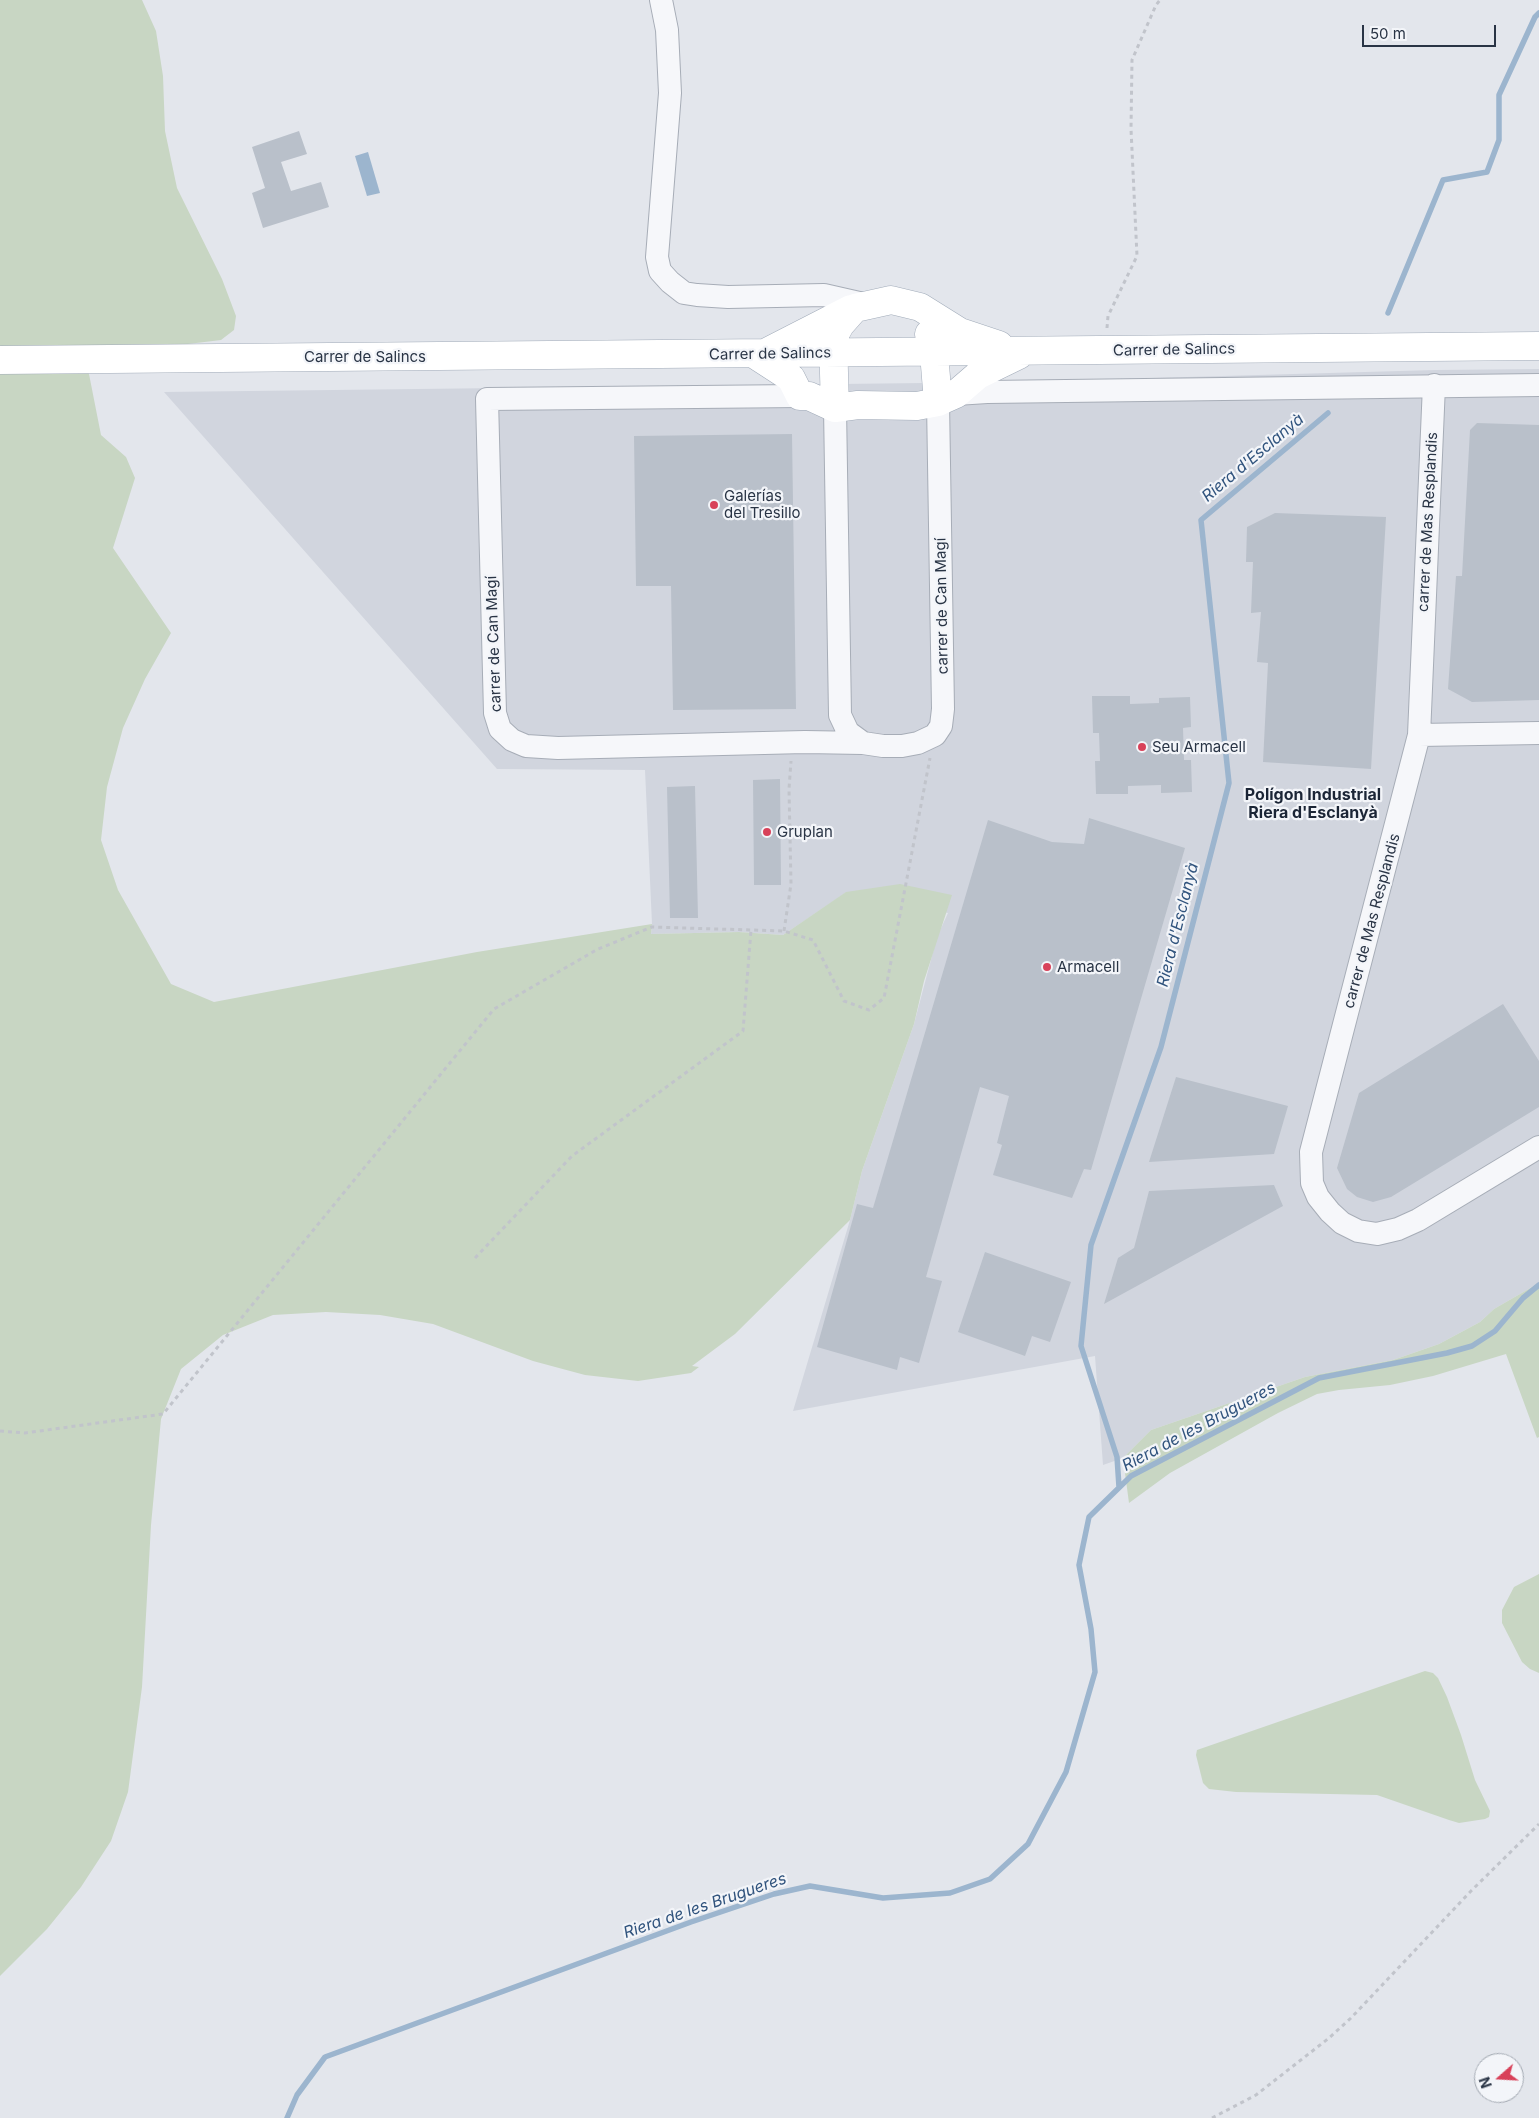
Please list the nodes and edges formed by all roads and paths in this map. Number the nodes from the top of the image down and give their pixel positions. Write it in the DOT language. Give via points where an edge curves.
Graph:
graph roads {
  1 [pos="661,0"];
  2 [pos="1160,0"];
  3 [pos="861,306"];
  4 [pos="920,307"];
  5 [pos="1539,346"];
  6 [pos="1106,351"];
  7 [pos="1024,352"];
  8 [pos="934,353"];
  9 [pos="759,354"];
  10 [pos="832,354"];
  11 [pos="0,360"];
  12 [pos="1434,385"];
  13 [pos="1539,385"];
  14 [pos="800,396"];
  15 [pos="947,398"];
  16 [pos="835,408"];
  17 [pos="840,707"];
  18 [pos="1539,733"];
  19 [pos="934,735"];
  20 [pos="1419,735"];
  21 [pos="799,742"];
  22 [pos="863,743"];
  23 [pos="751,930"];
  24 [pos="784,931"];
  25 [pos="1539,1147"];
  26 [pos="475,1258"];
  27 [pos="0,1431"];
  28 [pos="1539,1824"];
  29 [pos="1212,2118"];
  1 -- 3 [label="street" via="667,30 670,93 657,256 660,271 684,293 728,297 824,295"];
  2 -- 6 [label="path" via="1132,60 1131,129 1137,256 1108,316"];
  3 -- 4 [label="main road" via="891,300"];
  3 -- 9 [label="main road"];
  3 -- 10 [label="main road" via="840,324 833,338"];
  4 -- 7 [label="main road" via="960,332"];
  4 -- 8 [label="main road"];
  5 -- 6 [label="main road, Carrer de Salincs"];
  6 -- 7 [label="main road, Carrer de Salincs"];
  7 -- 8 [label="main road, Carrer de Salincs"];
  7 -- 15 [label="main road" via="978,375"];
  8 -- 10 [label="main road, Carrer de Salincs"];
  8 -- 15 [label="main road"];
  9 -- 10 [label="main road, Carrer de Salincs"];
  9 -- 11 [label="main road, Carrer de Salincs"];
  9 -- 14 [label="main road" via="792,378"];
  10 -- 16 [label="main road"];
  12 -- 13 [label="street"];
  12 -- 15 [label="street"];
  12 -- 20 [label="street, carrer de Mas Resplandis"];
  14 -- 16 [label="main road" via="809,396"];
  14 -- 21 [label="street, carrer de Can Magí" via="487,399 495,713 500,729 512,740 526,746 558,748"];
  15 -- 16 [label="main road" via="917,406"];
  15 -- 19 [label="street, carrer de Can Magí" via="943,709 941,726"];
  16 -- 17 [label="street, carrer de Can Magí"];
  17 -- 21 [label="street, carrer de Can Magí" via="826,733"];
  17 -- 22 [label="street, carrer de Can Magí" via="848,732"];
  18 -- 20 [label="street"];
  19 -- 22 [label="street, carrer de Can Magí" via="902,746"];
  19 -- 24 [label="path" via="884,998 869,1010 844,1001 813,940"];
  20 -- 25 [label="street, carrer de Mas Resplandis" via="1311,1152 1312,1183 1318,1197 1342,1223 1358,1231 1377,1234 1418,1220"];
  21 -- 22 [label="street, carrer de Can Magí"];
  21 -- 24 [label="path" via="790,789 791,884"];
  23 -- 24 [label="path"];
  23 -- 26 [label="path" via="743,1031 572,1156"];
  23 -- 27 [label="path" via="652,928 598,949 494,1008 163,1414 25,1433"];
  28 -- 29 [label="path" via="1329,2038 1256,2095"];
}
